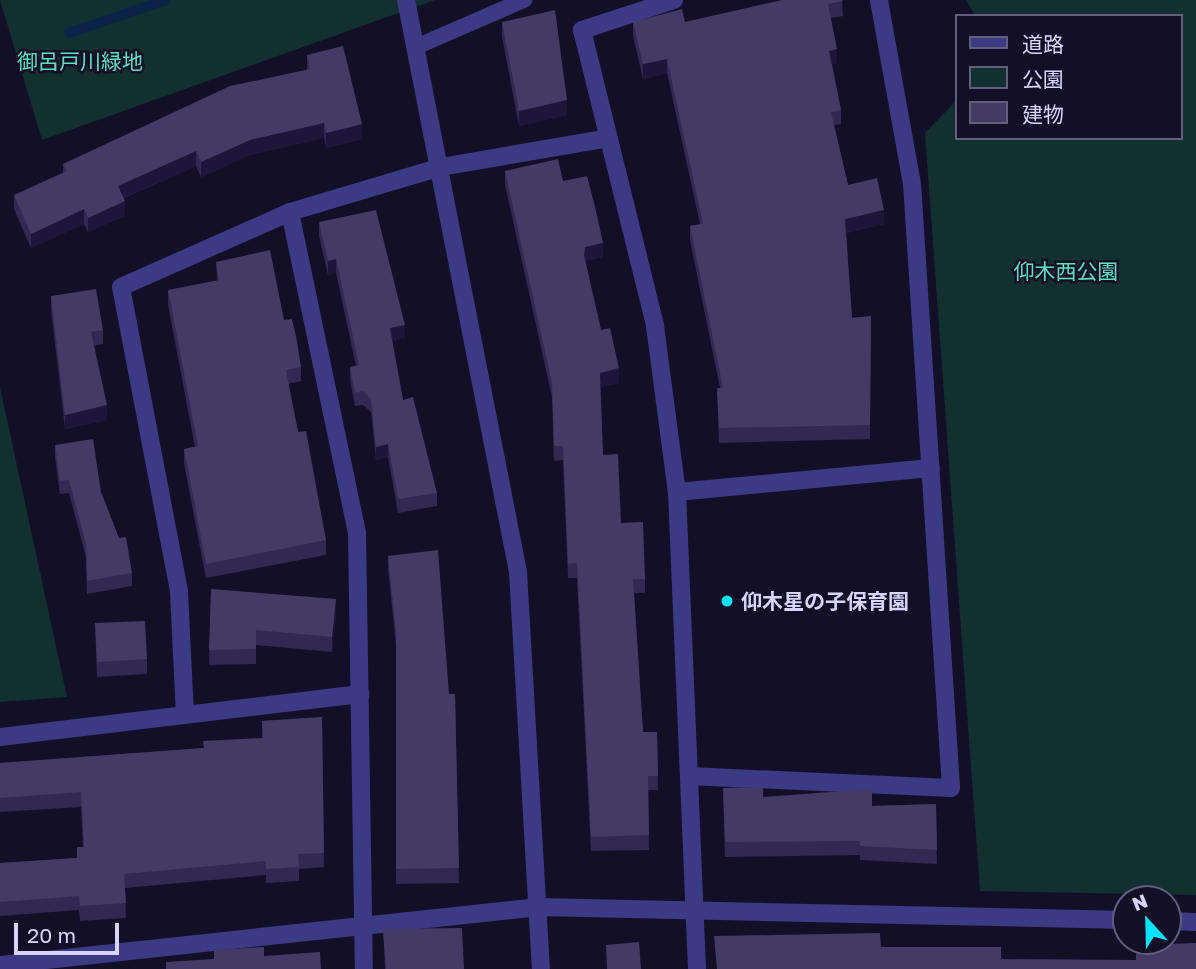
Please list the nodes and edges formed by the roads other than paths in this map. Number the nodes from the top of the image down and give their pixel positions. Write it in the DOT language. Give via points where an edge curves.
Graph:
graph roads {
  1 [pos="406,0"];
  2 [pos="524,0"];
  3 [pos="674,0"];
  4 [pos="879,0"];
  5 [pos="418,46"];
  6 [pos="609,138"];
  7 [pos="441,167"];
  8 [pos="290,212"];
  9 [pos="931,468"];
  10 [pos="677,492"];
  11 [pos="360,694"];
  12 [pos="185,715"];
  13 [pos="0,737"];
  14 [pos="689,776"];
  15 [pos="540,907"];
  16 [pos="694,908"];
  17 [pos="1112,920"];
  18 [pos="363,923"];
  19 [pos="0,965"];
  20 [pos="364,969"];
  21 [pos="541,969"];
  22 [pos="697,969"];
  1 -- 5 [label="street"];
  2 -- 5 [label="lane"];
  3 -- 6 [label="street" via="582,30"];
  4 -- 9 [label="street" via="912,184"];
  5 -- 7 [label="street"];
  6 -- 7 [label="street"];
  6 -- 10 [label="street" via="655,326"];
  7 -- 8 [label="street"];
  7 -- 15 [label="street" via="518,572"];
  8 -- 11 [label="street" via="357,533"];
  8 -- 12 [label="street" via="121,287 179,591"];
  9 -- 10 [label="street"];
  9 -- 14 [label="street" via="951,788"];
  10 -- 14 [label="street"];
  11 -- 12 [label="street"];
  11 -- 18 [label="street"];
  12 -- 13 [label="street"];
  14 -- 16 [label="street"];
  15 -- 16 [label="street"];
  15 -- 18 [label="street"];
  15 -- 21 [label="street"];
  16 -- 17 [label="street"];
  16 -- 22 [label="street"];
  18 -- 19 [label="street"];
  18 -- 20 [label="street"];
}
